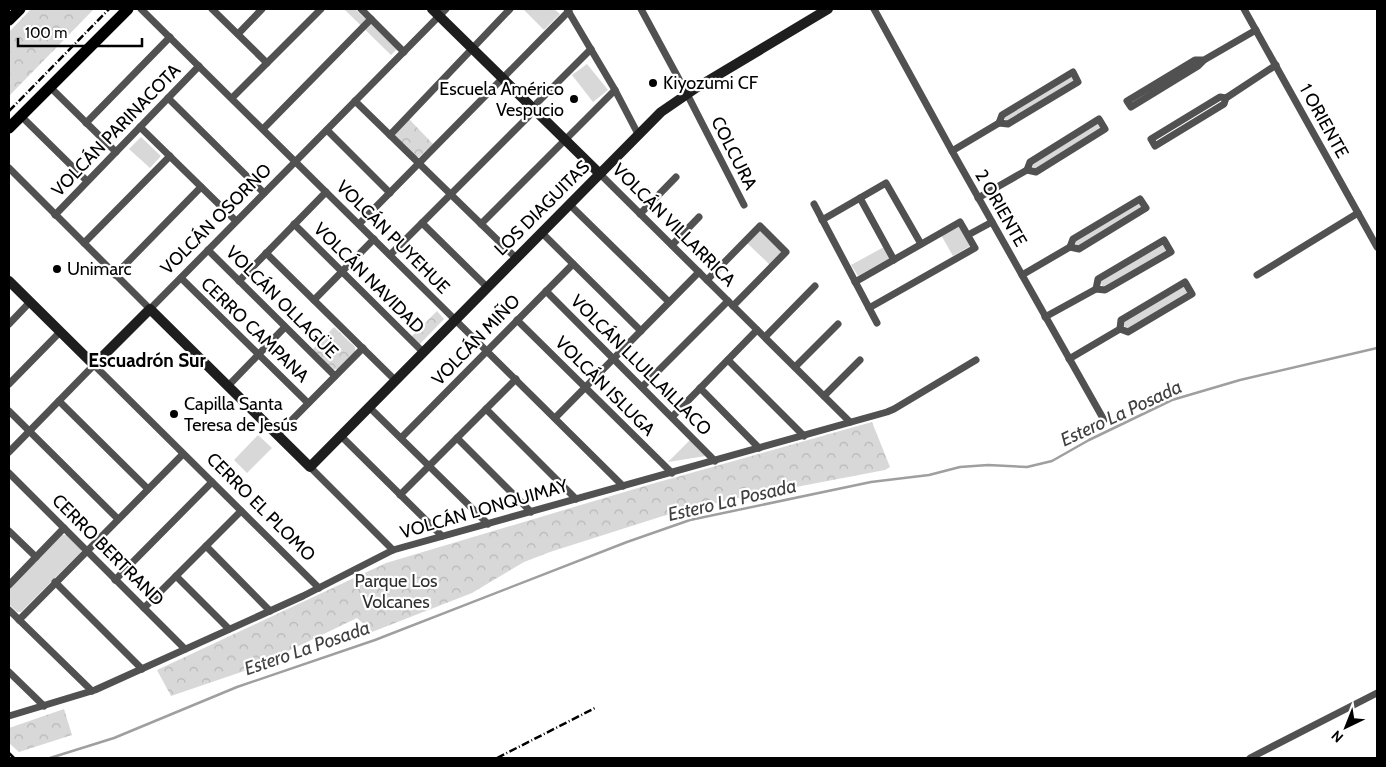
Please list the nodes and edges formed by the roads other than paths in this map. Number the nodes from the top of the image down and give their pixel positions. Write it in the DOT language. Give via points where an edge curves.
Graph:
graph roads {
  1 [pos="20,9"];
  2 [pos="128,9"];
  3 [pos="141,9"];
  4 [pos="212,9"];
  5 [pos="262,9"];
  6 [pos="321,9"];
  7 [pos="361,9"];
  8 [pos="510,9"];
  9 [pos="641,9"];
  10 [pos="828,9"];
  11 [pos="874,9"];
  12 [pos="1244,9"];
  13 [pos="568,10"];
  14 [pos="439,11"];
  15 [pos="371,19"];
  16 [pos="9,20"];
  17 [pos="1256,30"];
  18 [pos="238,34"];
  19 [pos="170,37"];
  20 [pos="472,48"];
  21 [pos="591,49"];
  22 [pos="404,52"];
  23 [pos="1204,60"];
  24 [pos="267,63"];
  25 [pos="199,66"];
  26 [pos="1276,66"];
  27 [pos="503,78"];
  28 [pos="50,87"];
  29 [pos="615,90"];
  30 [pos="687,94"];
  31 [pos="168,98"];
  32 [pos="232,98"];
  33 [pos="1226,98"];
  34 [pos="355,101"];
  35 [pos="533,109"];
  36 [pos="21,116"];
  37 [pos="86,123"];
  38 [pos="1000,123"];
  39 [pos="140,127"];
  40 [pos="9,128"];
  41 [pos="262,129"];
  42 [pos="327,130"];
  43 [pos="638,134"];
  44 [pos="390,135"];
  45 [pos="565,140"];
  46 [pos="116,152"];
  47 [pos="952,152"];
  48 [pos="170,156"];
  49 [pos="295,161"];
  50 [pos="419,163"];
  51 [pos="9,168"];
  52 [pos="1027,170"];
  53 [pos="599,173"];
  54 [pos="676,177"];
  55 [pos="87,181"];
  56 [pos="201,187"];
  57 [pos="326,192"];
  58 [pos="264,193"];
  59 [pos="390,193"];
  60 [pos="451,194"];
  61 [pos="860,198"];
  62 [pos="978,198"];
  63 [pos="569,204"];
  64 [pos="814,204"];
  65 [pos="744,206"];
  66 [pos="1358,213"];
  67 [pos="55,214"];
  68 [pos="640,214"];
  69 [pos="699,217"];
  70 [pos="822,220"];
  71 [pos="236,221"];
  72 [pos="992,222"];
  73 [pos="422,223"];
  74 [pos="294,224"];
  75 [pos="359,224"];
  76 [pos="481,224"];
  77 [pos="541,232"];
  78 [pos="968,235"];
  79 [pos="374,240"];
  80 [pos="84,243"];
  81 [pos="921,244"];
  82 [pos="672,246"];
  83 [pos="1070,247"];
  84 [pos="1377,247"];
  85 [pos="208,250"];
  86 [pos="266,253"];
  87 [pos="390,255"];
  88 [pos="516,258"];
  89 [pos="894,260"];
  90 [pos="572,264"];
  91 [pos="342,272"];
  92 [pos="699,272"];
  93 [pos="115,274"];
  94 [pos="1022,275"];
  95 [pos="1257,275"];
  96 [pos="181,278"];
  97 [pos="707,280"];
  98 [pos="9,281"];
  99 [pos="239,281"];
  100 [pos="855,282"];
  101 [pos="815,286"];
  102 [pos="487,288"];
  103 [pos="1096,288"];
  104 [pos="546,291"];
  105 [pos="314,300"];
  106 [pos="30,302"];
  107 [pos="669,302"];
  108 [pos="731,304"];
  109 [pos="869,308"];
  110 [pos="150,309"];
  111 [pos="1046,317"];
  112 [pos="455,320"];
  113 [pos="517,320"];
  114 [pos="877,323"];
  115 [pos="9,324"];
  116 [pos="838,324"];
  117 [pos="285,326"];
  118 [pos="1120,329"];
  119 [pos="757,330"];
  120 [pos="641,331"];
  121 [pos="60,332"];
  122 [pos="764,337"];
  123 [pos="363,348"];
  124 [pos="487,351"];
  125 [pos="423,352"];
  126 [pos="258,354"];
  127 [pos="614,359"];
  128 [pos="1069,359"];
  129 [pos="728,360"];
  130 [pos="860,360"];
  131 [pos="976,360"];
  132 [pos="94,365"];
  133 [pos="795,368"];
  134 [pos="335,376"];
  135 [pos="516,379"];
  136 [pos="395,380"];
  137 [pos="9,384"];
  138 [pos="228,386"];
  139 [pos="642,387"];
  140 [pos="585,388"];
  141 [pos="700,388"];
  142 [pos="824,396"];
  143 [pos="59,401"];
  144 [pos="308,403"];
  145 [pos="370,406"];
  146 [pos="486,409"];
  147 [pos="9,411"];
  148 [pos="672,417"];
  149 [pos="555,418"];
  150 [pos="1104,420"];
  151 [pos="850,422"];
  152 [pos="29,431"];
  153 [pos="277,434"];
  154 [pos="340,436"];
  155 [pos="804,436"];
  156 [pos="401,438"];
  157 [pos="457,438"];
  158 [pos="759,448"];
  159 [pos="9,452"];
  160 [pos="183,454"];
  161 [pos="715,461"];
  162 [pos="430,466"];
  163 [pos="310,467"];
  164 [pos="9,473"];
  165 [pos="672,473"];
  166 [pos="212,482"];
  167 [pos="624,486"];
  168 [pos="148,489"];
  169 [pos="400,495"];
  170 [pos="576,499"];
  171 [pos="241,511"];
  172 [pos="531,512"];
  173 [pos="118,519"];
  174 [pos="488,524"];
  175 [pos="64,528"];
  176 [pos="9,531"];
  177 [pos="442,536"];
  178 [pos="206,546"];
  179 [pos="394,550"];
  180 [pos="87,551"];
  181 [pos="36,557"];
  182 [pos="176,576"];
  183 [pos="116,580"];
  184 [pos="55,582"];
  185 [pos="9,585"];
  186 [pos="319,588"];
  187 [pos="144,608"];
  188 [pos="9,610"];
  189 [pos="270,611"];
  190 [pos="19,620"];
  191 [pos="229,629"];
  192 [pos="185,649"];
  193 [pos="142,669"];
  194 [pos="9,672"];
  195 [pos="92,691"];
  196 [pos="1377,693"];
  197 [pos="44,706"];
  198 [pos="9,716"];
  199 [pos="1250,758"];
  1 -- 16 [label="main road"];
  2 -- 28 [label="main road"];
  3 -- 19 [label="street, VOLCÁN PUYEHUE"];
  4 -- 18 [label="street"];
  5 -- 18 [label="street"];
  6 -- 24 [label="street"];
  7 -- 15 [label="street"];
  8 -- 20 [label="street"];
  9 -- 30 [label="street, COLCURA"];
  10 -- 30 [label="street, LOS DIAGUITAS"];
  11 -- 47 [label="street, 2 ORIENTE"];
  12 -- 17 [label="street, 1 ORIENTE"];
  13 -- 21 [label="street"];
  13 -- 27 [label="street"];
  14 -- 20 [label="street, VOLCÁN VILLARRICA"];
  14 -- 22 [label="street, VOLCÁN OSORNO"];
  15 -- 22 [label="street"];
  15 -- 41 [label="street"];
  17 -- 23 [label="street"];
  17 -- 26 [label="street, 1 ORIENTE"];
  18 -- 24 [label="street"];
  19 -- 25 [label="street, VOLCÁN PUYEHUE"];
  19 -- 37 [label="street"];
  20 -- 27 [label="street, VOLCÁN VILLARRICA"];
  20 -- 44 [label="street"];
  21 -- 29 [label="street"];
  21 -- 35 [label="street"];
  22 -- 34 [label="street, VOLCÁN OSORNO"];
  23 -- 23 [label="street" via="1195,60 1127,100 1131,107"];
  24 -- 32 [label="street"];
  25 -- 31 [label="street, VOLCÁN PARINACOTA"];
  25 -- 32 [label="street, VOLCÁN PUYEHUE"];
  26 -- 33 [label="street"];
  26 -- 66 [label="street, 1 ORIENTE"];
  27 -- 35 [label="street, VOLCÁN VILLARRICA"];
  27 -- 50 [label="street"];
  28 -- 36 [label="main road"];
  28 -- 37 [label="street"];
  29 -- 43 [label="street"];
  29 -- 45 [label="street"];
  30 -- 43 [label="street, LOS DIAGUITAS"];
  30 -- 65 [label="street, COLCURA"];
  31 -- 39 [label="street, VOLCÁN PARINACOTA"];
  31 -- 58 [label="street"];
  32 -- 41 [label="street, VOLCÁN PUYEHUE"];
  33 -- 33 [label="street" via="1220,97 1151,139 1155,146 1224,104"];
  34 -- 42 [label="street, VOLCÁN OSORNO"];
  34 -- 44 [label="street"];
  35 -- 45 [label="street, VOLCÁN VILLARRICA"];
  35 -- 60 [label="street"];
  36 -- 40 [label="main road"];
  36 -- 55 [label="street"];
  37 -- 46 [label="street"];
  38 -- 38 [label="street" via="1008,124 1078,82 1073,72 1002,114"];
  38 -- 47 [label="street"];
  39 -- 46 [label="street, VOLCÁN PARINACOTA"];
  39 -- 48 [label="street"];
  41 -- 49 [label="street, VOLCÁN PUYEHUE"];
  42 -- 49 [label="street, VOLCÁN OSORNO"];
  42 -- 59 [label="street"];
  43 -- 53 [label="street, LOS DIAGUITAS"];
  44 -- 50 [label="street"];
  45 -- 53 [label="street, VOLCÁN VILLARRICA"];
  45 -- 76 [label="street"];
  46 -- 55 [label="street, VOLCÁN PARINACOTA"];
  47 -- 62 [label="street, 2 ORIENTE"];
  48 -- 56 [label="street"];
  48 -- 80 [label="street"];
  49 -- 57 [label="street, VOLCÁN PUYEHUE"];
  49 -- 58 [label="street, VOLCÁN OSORNO"];
  50 -- 59 [label="street"];
  50 -- 60 [label="street"];
  51 -- 67 [label="street"];
  52 -- 52 [label="street" via="1036,172 1105,129 1099,119 1030,162"];
  52 -- 62 [label="street"];
  53 -- 63 [label="street, LOS DIAGUITAS"];
  53 -- 68 [label="street, VOLCÁN VILLARRICA"];
  54 -- 68 [label="street"];
  55 -- 67 [label="street, VOLCÁN PARINACOTA"];
  56 -- 71 [label="street"];
  56 -- 93 [label="street"];
  57 -- 74 [label="street"];
  57 -- 75 [label="street, VOLCÁN PUYEHUE"];
  58 -- 71 [label="street, VOLCÁN OSORNO"];
  59 -- 75 [label="street"];
  60 -- 73 [label="street"];
  60 -- 76 [label="street"];
  61 -- 70 [label="street"];
  61 -- 81 [label="street" via="886,183"];
  61 -- 89 [label="street"];
  62 -- 72 [label="street, 2 ORIENTE"];
  63 -- 77 [label="street, LOS DIAGUITAS"];
  63 -- 107 [label="street"];
  64 -- 70 [label="street"];
  66 -- 84 [label="street, 1 ORIENTE"];
  66 -- 95 [label="street"];
  67 -- 80 [label="street"];
  68 -- 82 [label="street, VOLCÁN VILLARRICA"];
  69 -- 82 [label="street"];
  70 -- 100 [label="street"];
  71 -- 85 [label="street, VOLCÁN OSORNO"];
  72 -- 78 [label="street"];
  72 -- 94 [label="street, 2 ORIENTE"];
  73 -- 87 [label="street"];
  73 -- 102 [label="street"];
  74 -- 86 [label="street"];
  74 -- 91 [label="street, VOLCÁN NAVIDAD"];
  75 -- 79 [label="street, VOLCÁN PUYEHUE"];
  76 -- 88 [label="street"];
  77 -- 88 [label="street, LOS DIAGUITAS"];
  77 -- 90 [label="street"];
  78 -- 81 [label="street" via="960,222"];
  78 -- 109 [label="street" via="975,248"];
  79 -- 87 [label="street, VOLCÁN PUYEHUE"];
  79 -- 91 [label="street"];
  80 -- 93 [label="street"];
  81 -- 89 [label="street"];
  82 -- 92 [label="street, VOLCÁN VILLARRICA"];
  83 -- 83 [label="street" via="1079,249 1146,208 1140,199 1073,239"];
  83 -- 94 [label="street"];
  85 -- 96 [label="street, VOLCÁN OSORNO"];
  85 -- 99 [label="street, VOLCÁN OLLAGÜE"];
  86 -- 99 [label="street"];
  86 -- 105 [label="street"];
  87 -- 112 [label="street, VOLCÁN PUYEHUE"];
  88 -- 102 [label="street, LOS DIAGUITAS"];
  89 -- 100 [label="street"];
  90 -- 104 [label="street, VOLCÁN MIÑO"];
  90 -- 120 [label="street"];
  91 -- 105 [label="street"];
  91 -- 125 [label="street, VOLCÁN NAVIDAD"];
  92 -- 97 [label="street, VOLCÁN VILLARRICA"];
  92 -- 107 [label="street"];
  93 -- 110 [label="street"];
  94 -- 111 [label="street, 2 ORIENTE"];
  96 -- 110 [label="street, VOLCÁN OSORNO"];
  96 -- 126 [label="street, CERRO CAMPANA"];
  97 -- 108 [label="street, VOLCÁN VILLARRICA"];
  97 -- 108 [label="street" via="760,226 786,252"];
  98 -- 106 [label="street, CERRO EL PLOMO"];
  99 -- 117 [label="street, VOLCÁN OLLAGÜE"];
  100 -- 109 [label="street"];
  101 -- 122 [label="street"];
  102 -- 112 [label="street, LOS DIAGUITAS"];
  103 -- 103 [label="street" via="1105,290 1171,252 1164,240 1098,278"];
  103 -- 111 [label="street"];
  104 -- 113 [label="street, VOLCÁN MIÑO"];
  104 -- 127 [label="street, VOLCÁN LLULLAILLACO"];
  105 -- 123 [label="street"];
  106 -- 115 [label="street"];
  106 -- 121 [label="street, CERRO EL PLOMO"];
  107 -- 120 [label="street"];
  108 -- 119 [label="street, VOLCÁN VILLARRICA"];
  108 -- 139 [label="street"];
  109 -- 114 [label="street"];
  110 -- 132 [label="street, VOLCÁN OSORNO"];
  110 -- 138 [label="street"];
  111 -- 128 [label="street, 2 ORIENTE"];
  112 -- 124 [label="street, VOLCÁN PUYEHUE"];
  112 -- 125 [label="street, LOS DIAGUITAS"];
  113 -- 124 [label="street, VOLCÁN MIÑO"];
  113 -- 140 [label="street, VOLCÁN ISLUGA"];
  116 -- 133 [label="street"];
  117 -- 126 [label="street"];
  117 -- 134 [label="street, VOLCÁN OLLAGÜE"];
  118 -- 118 [label="street" via="1128,332 1192,294 1185,282 1121,320"];
  118 -- 128 [label="street"];
  119 -- 122 [label="street, VOLCÁN VILLARRICA"];
  119 -- 129 [label="street"];
  120 -- 127 [label="street"];
  121 -- 132 [label="street, CERRO EL PLOMO"];
  121 -- 137 [label="street"];
  122 -- 133 [label="street, VOLCÁN VILLARRICA"];
  123 -- 134 [label="street"];
  123 -- 136 [label="street"];
  124 -- 135 [label="street, VOLCÁN PUYEHUE"];
  124 -- 156 [label="street, VOLCÁN MIÑO"];
  125 -- 136 [label="street, LOS DIAGUITAS"];
  126 -- 138 [label="street"];
  126 -- 144 [label="street, CERRO CAMPANA"];
  127 -- 139 [label="street, VOLCÁN LLULLAILLACO"];
  127 -- 140 [label="street"];
  128 -- 150 [label="street, 2 ORIENTE"];
  129 -- 141 [label="street"];
  129 -- 155 [label="street"];
  130 -- 142 [label="street"];
  131 -- 151 [label="street, VOLCÁN LONQUIMAY" via="894,410"];
  132 -- 143 [label="street, VOLCÁN OSORNO"];
  132 -- 160 [label="street, CERRO EL PLOMO"];
  133 -- 142 [label="street, VOLCÁN VILLARRICA"];
  134 -- 144 [label="street"];
  135 -- 146 [label="street"];
  135 -- 149 [label="street, VOLCÁN PUYEHUE"];
  136 -- 145 [label="street, LOS DIAGUITAS"];
  138 -- 153 [label="street"];
  139 -- 148 [label="street, VOLCÁN LLULLAILLACO"];
  140 -- 149 [label="street"];
  140 -- 165 [label="street, VOLCÁN ISLUGA"];
  141 -- 148 [label="street"];
  141 -- 158 [label="street"];
  142 -- 151 [label="street, VOLCÁN VILLARRICA"];
  143 -- 152 [label="street, VOLCÁN OSORNO"];
  143 -- 168 [label="street"];
  144 -- 153 [label="street"];
  145 -- 154 [label="street, LOS DIAGUITAS"];
  145 -- 156 [label="street"];
  146 -- 157 [label="street"];
  146 -- 170 [label="street"];
  147 -- 152 [label="street"];
  148 -- 161 [label="street, VOLCÁN LLULLAILLACO"];
  149 -- 167 [label="street, VOLCÁN PUYEHUE"];
  151 -- 155 [label="street, VOLCÁN LONQUIMAY"];
  152 -- 159 [label="street, VOLCÁN OSORNO"];
  152 -- 173 [label="street"];
  153 -- 163 [label="street"];
  154 -- 163 [label="street, LOS DIAGUITAS"];
  154 -- 169 [label="street"];
  155 -- 158 [label="street, VOLCÁN LONQUIMAY"];
  156 -- 162 [label="street"];
  157 -- 162 [label="street"];
  157 -- 172 [label="street"];
  158 -- 161 [label="street, VOLCÁN LONQUIMAY"];
  160 -- 166 [label="street, CERRO EL PLOMO"];
  160 -- 168 [label="street"];
  161 -- 165 [label="street, VOLCÁN LONQUIMAY"];
  162 -- 169 [label="street"];
  162 -- 174 [label="street"];
  163 -- 179 [label="street"];
  164 -- 175 [label="street, CERRO BERTRAND"];
  165 -- 167 [label="street, VOLCÁN LONQUIMAY"];
  166 -- 171 [label="street, CERRO EL PLOMO"];
  166 -- 183 [label="street"];
  167 -- 170 [label="street, VOLCÁN LONQUIMAY"];
  168 -- 173 [label="street"];
  169 -- 177 [label="street"];
  170 -- 172 [label="street, VOLCÁN LONQUIMAY"];
  171 -- 178 [label="street"];
  171 -- 186 [label="street, CERRO EL PLOMO"];
  172 -- 174 [label="street, VOLCÁN LONQUIMAY"];
  173 -- 180 [label="street"];
  174 -- 177 [label="street, VOLCÁN LONQUIMAY"];
  175 -- 180 [label="street, CERRO BERTRAND"];
  175 -- 181 [label="street"];
  176 -- 181 [label="street"];
  177 -- 179 [label="street, VOLCÁN LONQUIMAY"];
  178 -- 182 [label="street"];
  178 -- 189 [label="street"];
  179 -- 186 [label="street, VOLCÁN LONQUIMAY"];
  180 -- 183 [label="street, CERRO BERTRAND"];
  180 -- 184 [label="street"];
  181 -- 185 [label="street"];
  182 -- 187 [label="street"];
  182 -- 191 [label="street"];
  183 -- 187 [label="street, CERRO BERTRAND"];
  184 -- 190 [label="street"];
  184 -- 193 [label="street"];
  186 -- 189 [label="street, VOLCÁN LONQUIMAY"];
  187 -- 192 [label="street, CERRO BERTRAND"];
  188 -- 190 [label="street"];
  189 -- 191 [label="street, VOLCÁN LONQUIMAY"];
  190 -- 195 [label="street"];
  191 -- 192 [label="street, VOLCÁN LONQUIMAY"];
  192 -- 193 [label="street, VOLCÁN LONQUIMAY"];
  193 -- 195 [label="street, VOLCÁN LONQUIMAY"];
  194 -- 197 [label="street"];
  195 -- 197 [label="street, VOLCÁN LONQUIMAY"];
  196 -- 199 [label="street"];
  197 -- 198 [label="street, VOLCÁN LONQUIMAY"];
}
